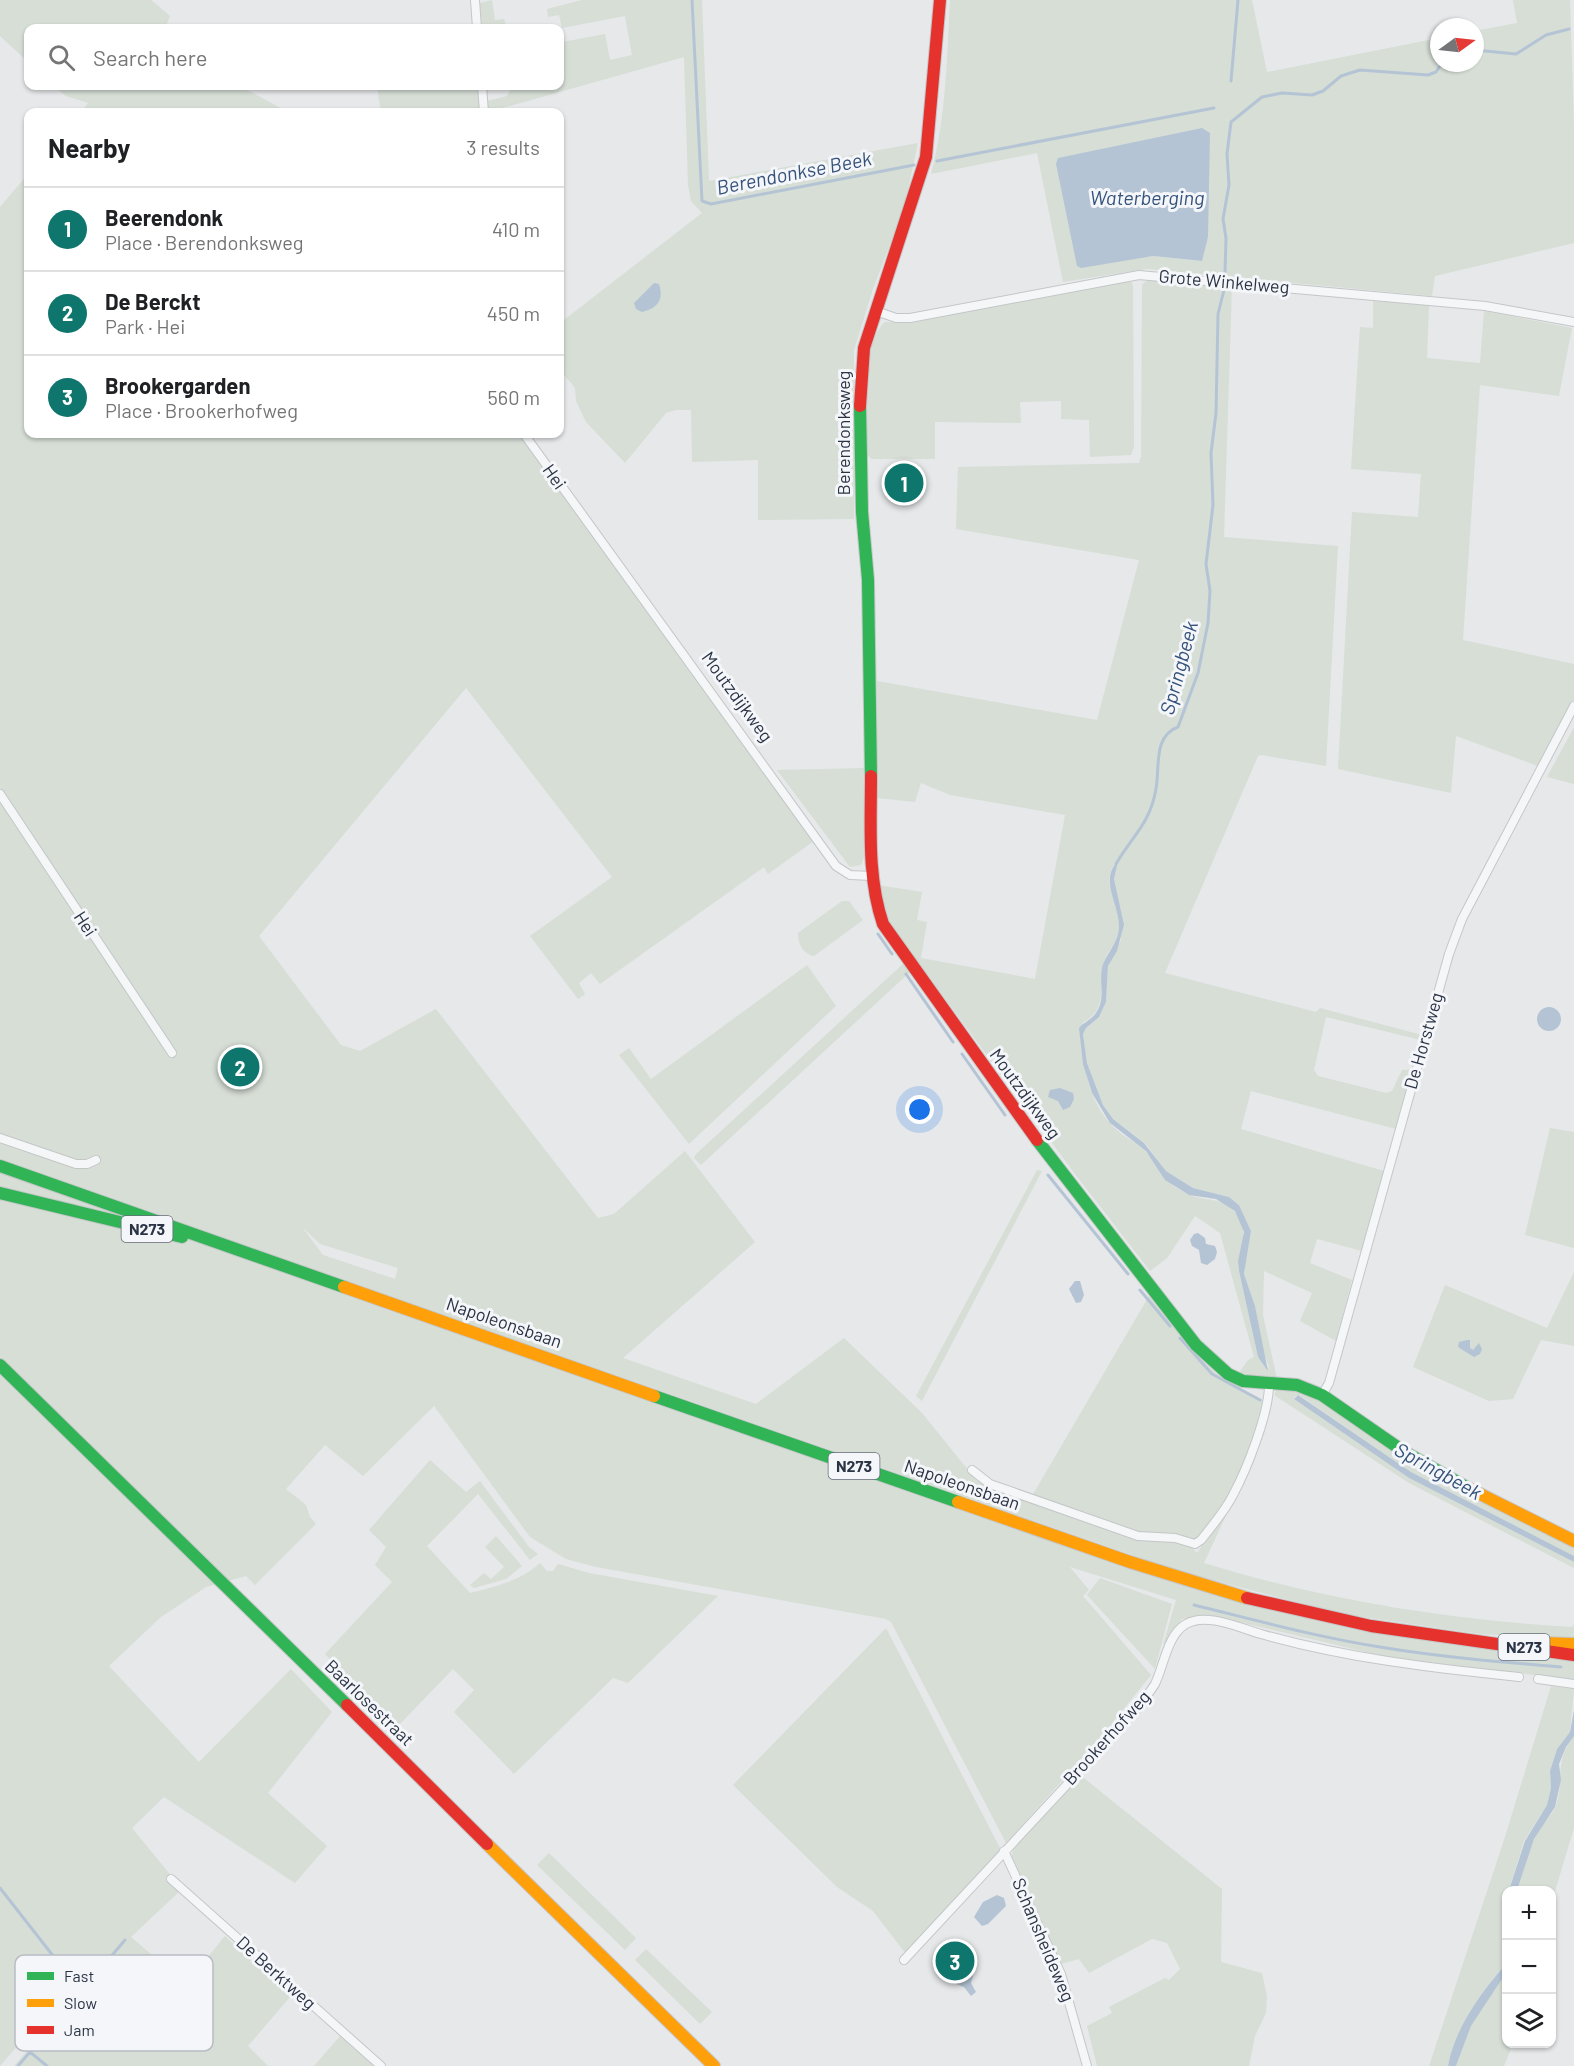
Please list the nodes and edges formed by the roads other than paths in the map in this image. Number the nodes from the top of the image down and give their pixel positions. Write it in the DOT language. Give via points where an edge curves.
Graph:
graph roads {
  1 [pos="475,0"];
  2 [pos="940,0"];
  3 [pos="477,24"];
  4 [pos="482,90"];
  5 [pos="484,108"];
  6 [pos="876,311"];
  7 [pos="1574,322"];
  8 [pos="527,438"];
  9 [pos="585,520"];
  10 [pos="1574,706"];
  11 [pos="0,794"];
  12 [pos="872,876"];
  13 [pos="172,1053"];
  14 [pos="0,1138"];
  15 [pos="96,1160"];
  16 [pos="0,1166"];
  17 [pos="0,1193"];
  18 [pos="245,1252"];
  19 [pos="0,1365"];
  20 [pos="1269,1385"];
  21 [pos="1322,1395"];
  22 [pos="972,1470"];
  23 [pos="1574,1541"];
  24 [pos="1474,1640"];
  25 [pos="1574,1644"];
  26 [pos="1574,1655"];
  27 [pos="1519,1677"];
  28 [pos="1538,1679"];
  29 [pos="1574,1683"];
  30 [pos="1004,1851"];
  31 [pos="171,1879"];
  32 [pos="904,1960"];
  33 [pos="381,2066"];
  34 [pos="714,2066"];
  35 [pos="1087,2066"];
  1 -- 3 [label="street"];
  2 -- 6 [label="street, Berendonksweg" via="926,157"];
  4 -- 5 [label="street"];
  6 -- 7 [label="street, Grote Winkelweg" via="910,318 1139,275 1485,306"];
  6 -- 12 [label="street, Berendonksweg" via="864,348 860,386 862,512 868,580"];
  8 -- 9 [label="street, Hei"];
  9 -- 12 [label="street, Moutzdijkweg" via="836,866 850,875"];
  10 -- 21 [label="street, De Horstweg" via="1462,919 1449,954 1329,1383"];
  11 -- 13 [label="street, Hei"];
  12 -- 20 [label="street, Moutzdijkweg" via="882,924 1071,1187 1204,1353 1236,1378"];
  14 -- 15 [label="street" via="76,1164"];
  16 -- 18 [label="street, Napoleonsbaan / N273"];
  17 -- 18 [label="street, Napoleonsbaan / N273"];
  18 -- 24 [label="street, Napoleonsbaan / N273" via="1183,1580 1305,1614"];
  19 -- 34 [label="street, Baarlosestraat"];
  20 -- 21 [label="street, Moutzdijkweg" via="1297,1385"];
  20 -- 22 [label="street" via="1260,1427 1233,1495 1195,1544 1175,1538 1138,1536 990,1484"];
  21 -- 23 [label="street, Moutzdijkweg" via="1447,1477"];
  24 -- 25 [label="street, Napoleonsbaan / N273"];
  24 -- 26 [label="street, Napoleonsbaan / N273"];
  27 -- 30 [label="street, Brookerhofweg" via="1362,1657 1210,1620 1185,1624 1178,1631 1154,1687 1139,1707"];
  28 -- 29 [label="street"];
  30 -- 32 [label="street, Brookerhofweg"];
  30 -- 35 [label="street, Schansheideweg" via="1061,1974"];
  31 -- 33 [label="street, De Berktweg"];
}
